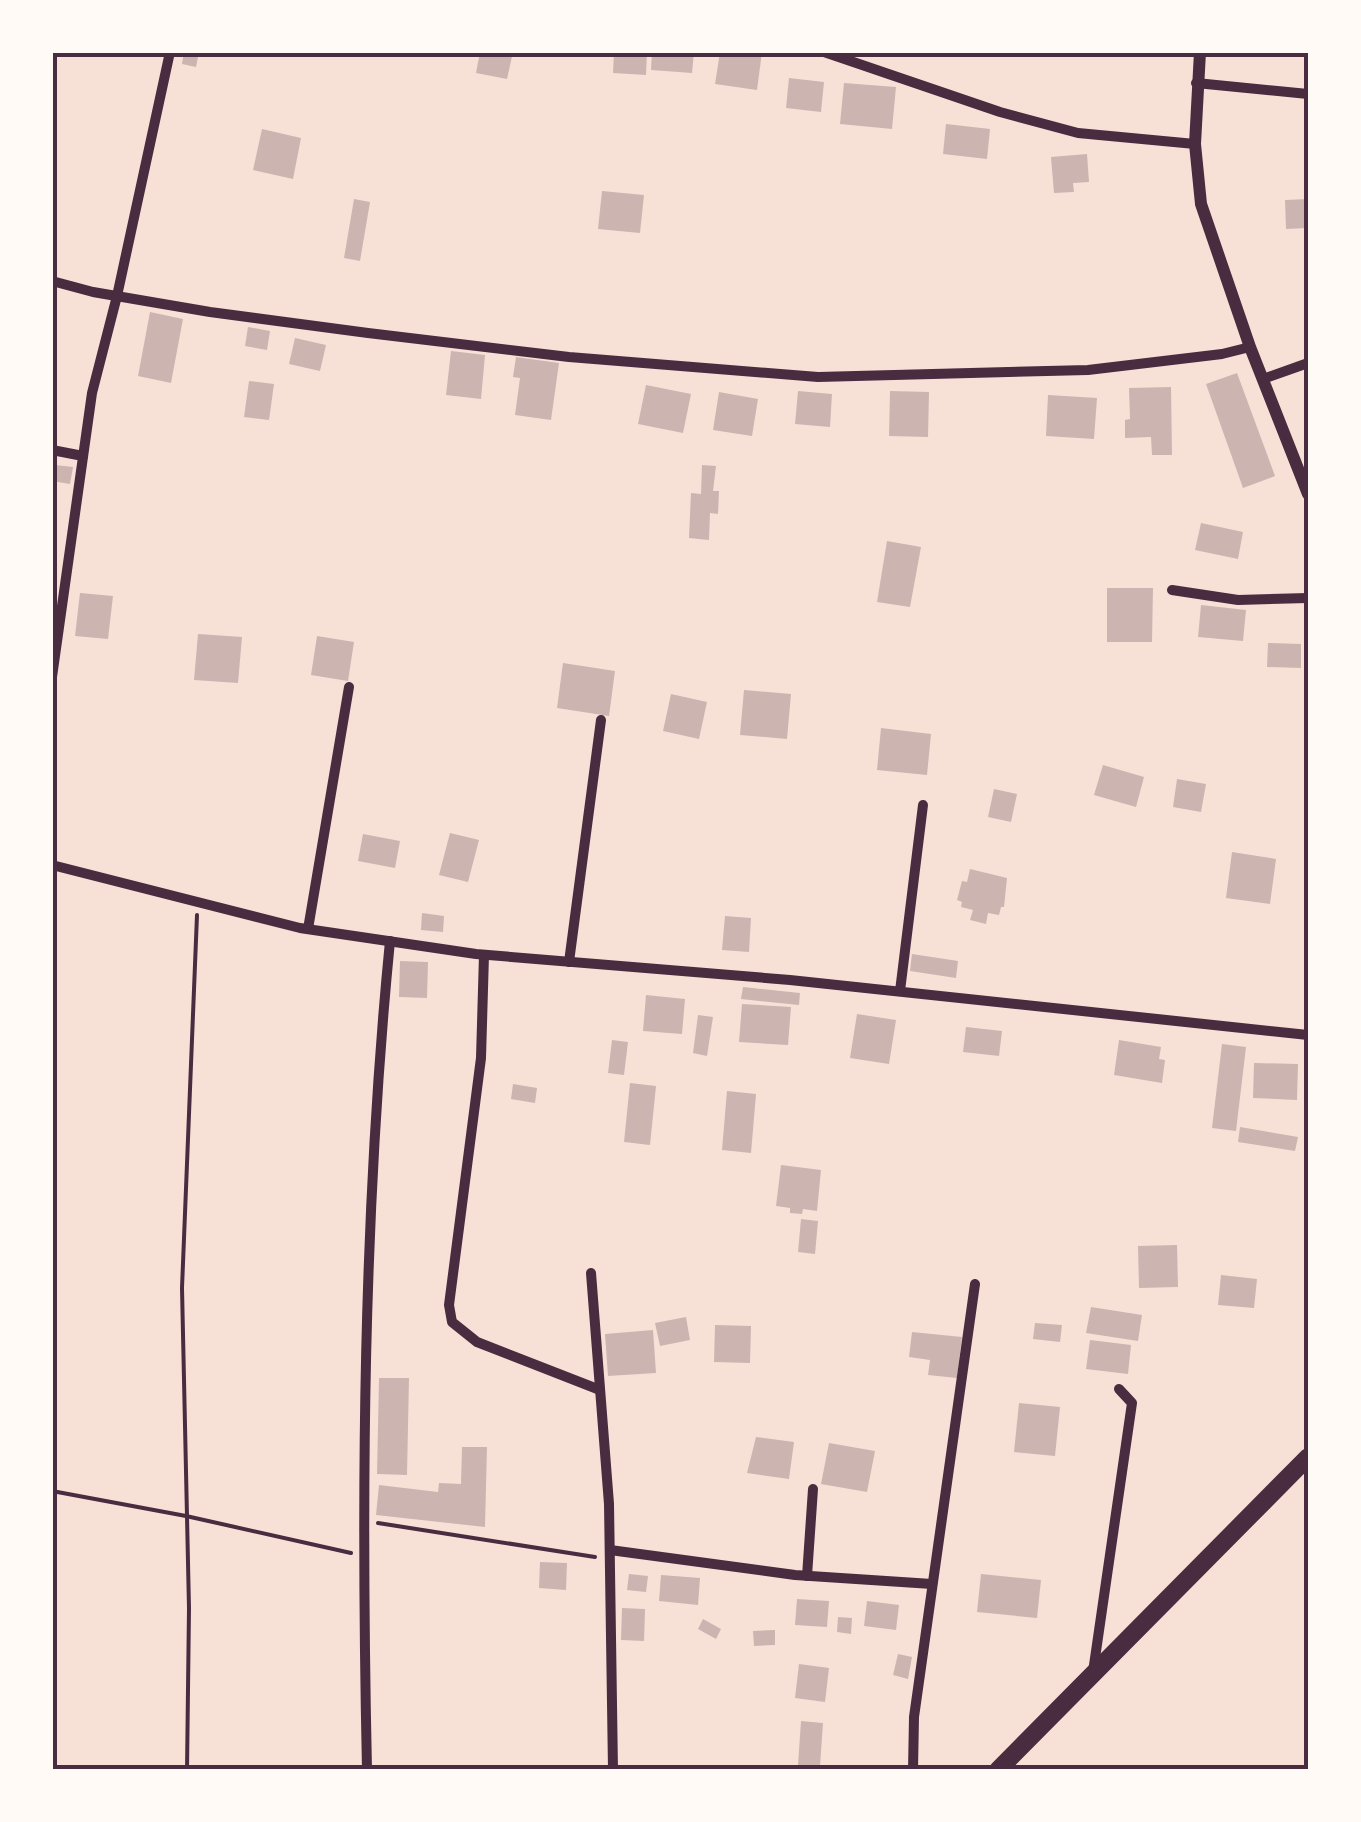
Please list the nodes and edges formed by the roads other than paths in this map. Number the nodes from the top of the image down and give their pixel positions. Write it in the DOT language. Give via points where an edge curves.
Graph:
graph roads {
  1 [pos="170,52"];
  2 [pos="824,52"];
  3 [pos="1200,52"];
  4 [pos="1196,83"];
  5 [pos="1308,94"];
  6 [pos="1195,144"];
  7 [pos="52,281"];
  8 [pos="117,296"];
  9 [pos="1250,347"];
  10 [pos="1308,363"];
  11 [pos="1263,379"];
  12 [pos="52,450"];
  13 [pos="83,456"];
  14 [pos="1308,494"];
  15 [pos="1172,590"];
  16 [pos="1308,598"];
  17 [pos="57,613"];
  18 [pos="52,677"];
  19 [pos="349,687"];
  20 [pos="601,720"];
  21 [pos="923,805"];
  22 [pos="52,865"];
  23 [pos="308,930"];
  24 [pos="390,942"];
  25 [pos="484,955"];
  26 [pos="569,962"];
  27 [pos="900,991"];
  28 [pos="1308,1035"];
  29 [pos="592,1272"];
  30 [pos="975,1284"];
  31 [pos="1119,1389"];
  32 [pos="600,1390"];
  33 [pos="1308,1457"];
  34 [pos="813,1489"];
  35 [pos="610,1555"];
  36 [pos="808,1576"];
  37 [pos="932,1584"];
  38 [pos="1092,1673"];
  39 [pos="367,1770"];
  40 [pos="613,1770"];
  41 [pos="913,1770"];
  42 [pos="998,1770"];
  1 -- 8 [label="street"];
  2 -- 6 [label="street" via="1078,133"];
  3 -- 4 [label="street"];
  4 -- 5 [label="street"];
  4 -- 6 [label="street"];
  6 -- 9 [label="street" via="1201,204"];
  7 -- 8 [label="street"];
  8 -- 9 [label="street" via="569,357 818,377 1088,370"];
  8 -- 13 [label="street"];
  9 -- 11 [label="street"];
  10 -- 11 [label="street"];
  11 -- 14 [label="street"];
  12 -- 13 [label="street"];
  13 -- 17 [label="street"];
  15 -- 16 [label="street" via="1238,600"];
  17 -- 18 [label="street"];
  19 -- 23 [label="street"];
  20 -- 26 [label="street"];
  21 -- 27 [label="street"];
  22 -- 23 [label="street"];
  23 -- 24 [label="street"];
  24 -- 25 [label="street"];
  24 -- 39 [label="street" via="364,1426"];
  25 -- 26 [label="street"];
  25 -- 32 [label="street" via="481,1058 452,1322 477,1342"];
  26 -- 27 [label="street"];
  27 -- 28 [label="street"];
  29 -- 32 [label="street"];
  30 -- 37 [label="street"];
  31 -- 38 [label="street" via="1132,1403"];
  32 -- 35 [label="street"];
  33 -- 38 [label="highway"];
  34 -- 36 [label="street"];
  35 -- 36 [label="street"];
  35 -- 40 [label="street"];
  36 -- 37 [label="street"];
  37 -- 41 [label="street"];
  38 -- 42 [label="highway"];
}
